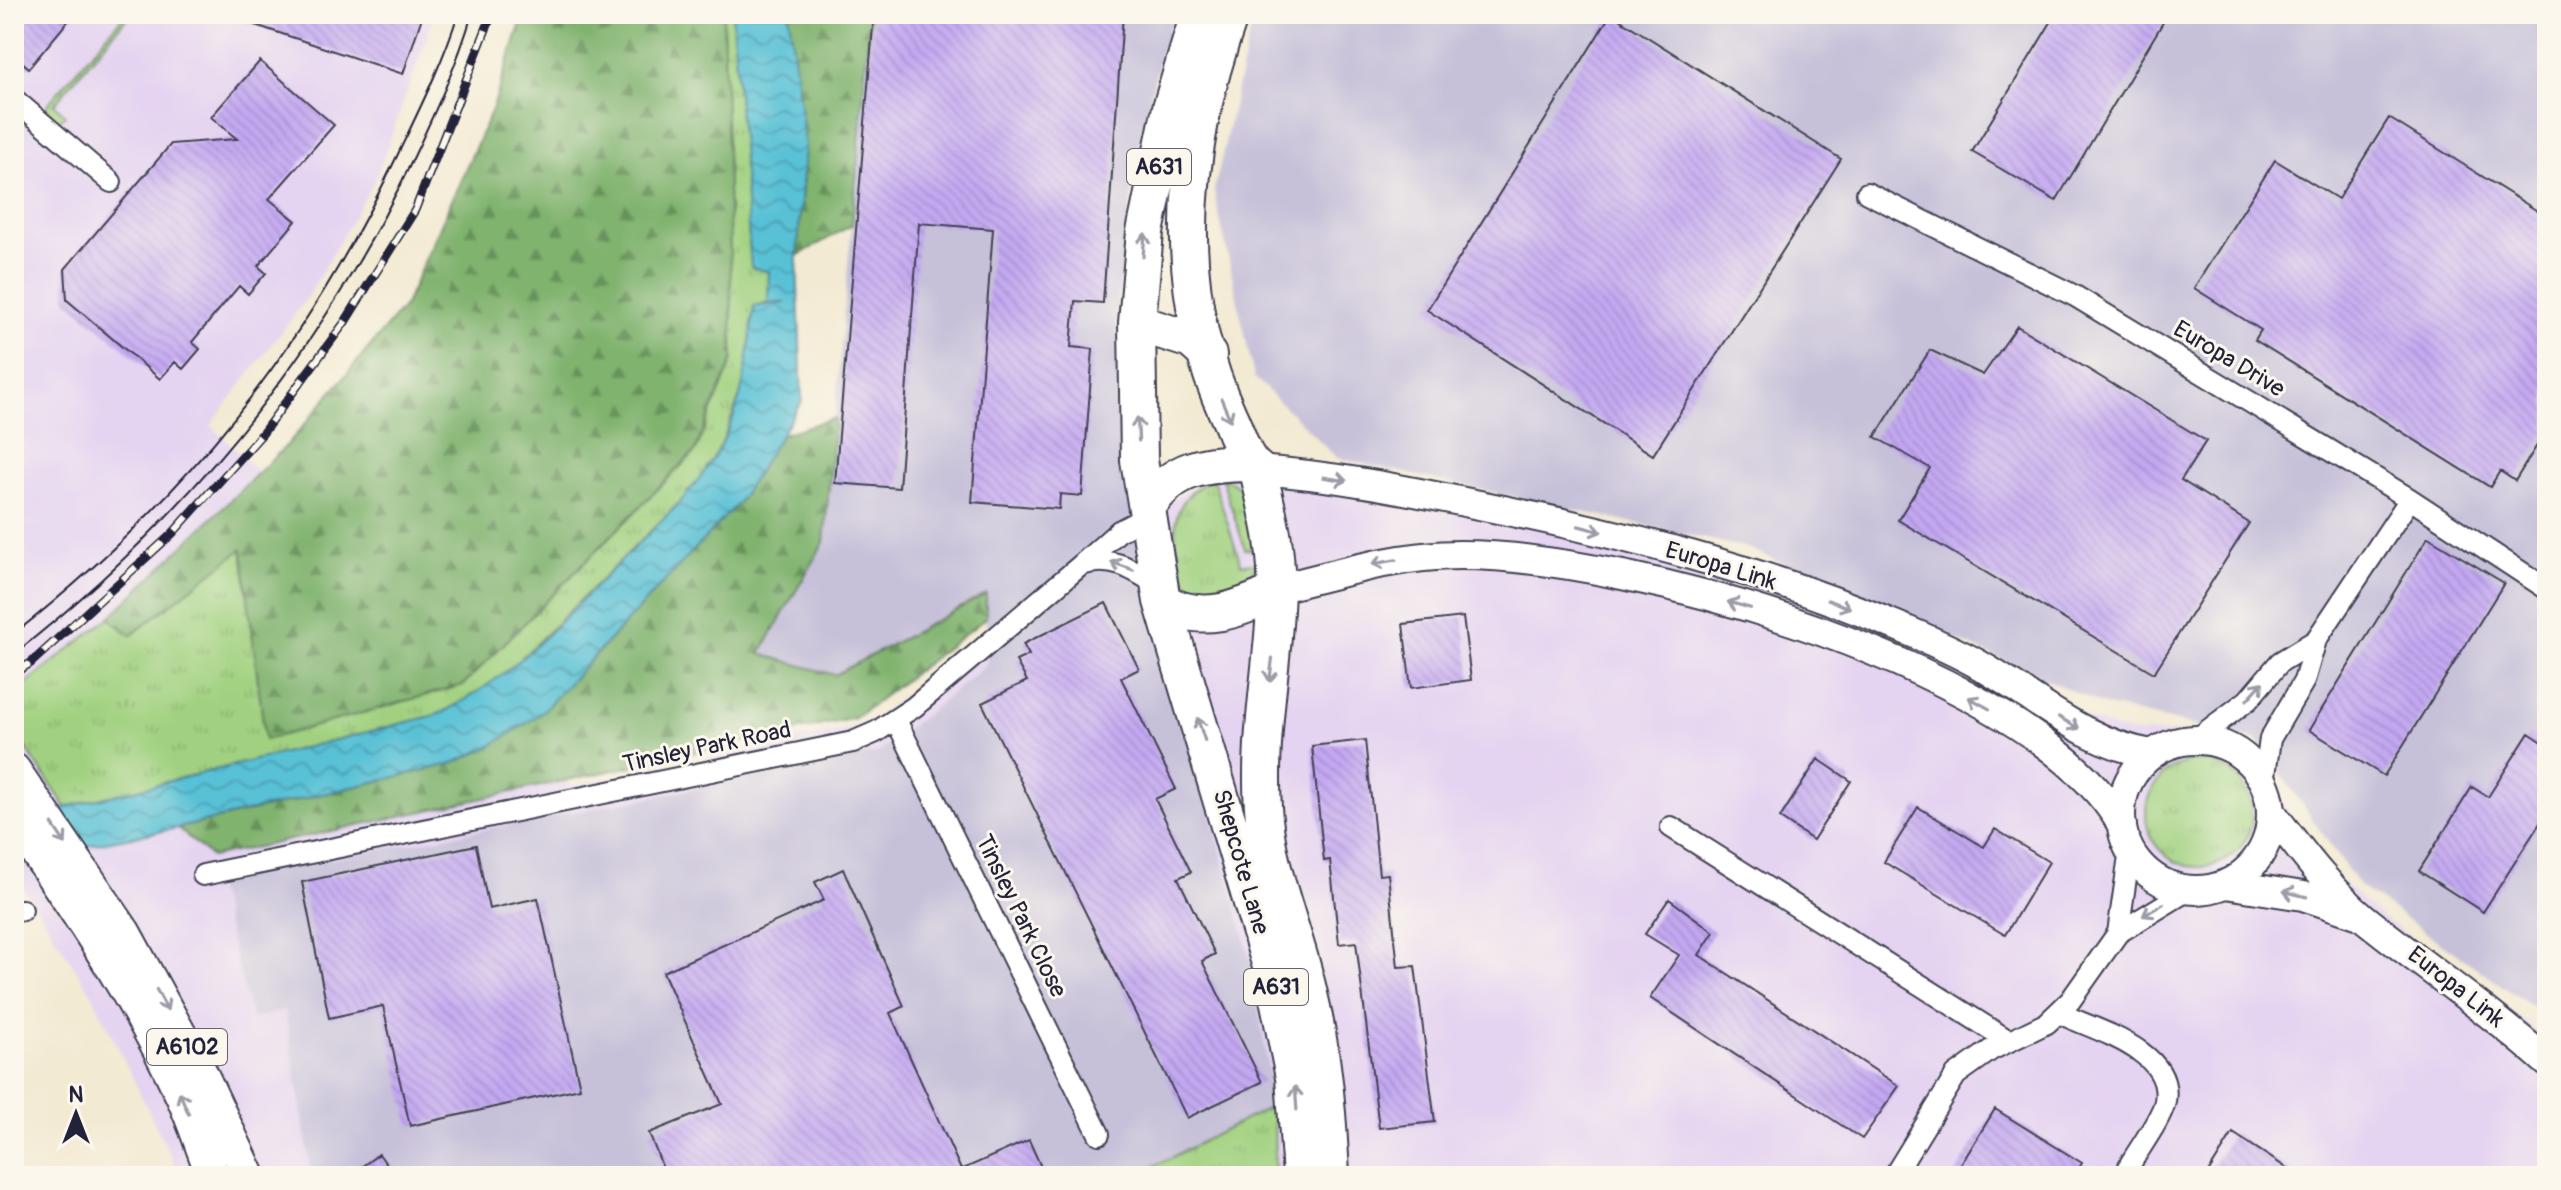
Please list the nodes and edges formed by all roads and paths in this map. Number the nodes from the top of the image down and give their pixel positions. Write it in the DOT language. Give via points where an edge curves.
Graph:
graph roads {
  1 [pos="1199,14"];
  2 [pos="1230,14"];
  3 [pos="14,99"];
  4 [pos="1186,111"];
  5 [pos="111,182"];
  6 [pos="1867,193"];
  7 [pos="1137,323"];
  8 [pos="1208,355"];
  9 [pos="1253,466"];
  10 [pos="2410,499"];
  11 [pos="1148,511"];
  12 [pos="1081,565"];
  13 [pos="2547,589"];
  14 [pos="1276,591"];
  15 [pos="1161,594"];
  16 [pos="2316,640"];
  17 [pos="896,720"];
  18 [pos="2195,740"];
  19 [pos="2152,754"];
  20 [pos="14,770"];
  21 [pos="2264,782"];
  22 [pos="2271,812"];
  23 [pos="14,819"];
  24 [pos="1671,827"];
  25 [pos="2126,838"];
  26 [pos="203,875"];
  27 [pos="2226,884"];
  28 [pos="2190,889"];
  29 [pos="2362,916"];
  30 [pos="1276,930"];
  31 [pos="2118,933"];
  32 [pos="110,937"];
  33 [pos="2059,1013"];
  34 [pos="2009,1041"];
  35 [pos="2547,1062"];
  36 [pos="1099,1134"];
  37 [pos="2129,1166"];
  38 [pos="1317,1170"];
  39 [pos="213,1176"];
  40 [pos="249,1176"];
  41 [pos="1894,1176"];
  1 -- 4 [label="highway, Shepcote Lane / A631"];
  2 -- 4 [label="highway, Shepcote Lane / A631" via="1215,57"];
  3 -- 5 [label="street"];
  7 -- 4 [label="highway, Shepcote Lane / A631, one-way" via="1145,232"];
  4 -- 8 [label="highway, Shepcote Lane / A631" via="1187,231"];
  6 -- 10 [label="street, Europa Drive" via="2075,296"];
  7 -- 8 [label="highway" via="1191,340"];
  11 -- 7 [label="highway, Shepcote Lane / A631, one-way" via="1139,460"];
  8 -- 9 [label="highway, Shepcote Lane / A631, one-way" via="1223,404"];
  9 -- 11 [label="highway" via="1193,467 1153,497"];
  9 -- 14 [label="highway, Shepcote Lane" via="1274,540"];
  9 -- 19 [label="street, Europa Link, one-way" via="1484,505 1727,565 1946,648 2097,739"];
  10 -- 13 [label="street, Europa Drive"];
  10 -- 16 [label="street"];
  11 -- 12 [label="street, Tinsley Park Road"];
  11 -- 15 [label="highway, Shepcote Lane"];
  15 -- 12 [label="street, one-way" via="1121,564"];
  12 -- 17 [label="street, Tinsley Park Road"];
  14 -- 15 [label="highway" via="1220,614 1183,611"];
  25 -- 14 [label="street, Europa Link, one-way" via="2109,803 2066,762 2007,719 1849,640 1709,596 1581,567 1461,555 1365,566"];
  14 -- 30 [label="highway, Shepcote Lane / A631, one-way" via="1261,748"];
  30 -- 15 [label="highway, Shepcote Lane / A631, one-way"];
  18 -- 16 [label="street, one-way" via="2248,700 2280,662"];
  16 -- 21 [label="street" via="2304,681 2270,739"];
  17 -- 26 [label="street, Tinsley Park Road" via="853,742 824,749"];
  17 -- 36 [label="street, Tinsley Park Close"];
  18 -- 19 [label="street"];
  18 -- 21 [label="street" via="2236,751"];
  19 -- 25 [label="street" via="2127,785"];
  20 -- 32 [label="main road, A6102, one-way"];
  21 -- 22 [label="street"];
  22 -- 27 [label="street" via="2259,855"];
  22 -- 29 [label="street, Europa Link" via="2310,863"];
  23 -- 32 [label="main road, A6102"];
  24 -- 34 [label="street"];
  25 -- 28 [label="street" via="2155,877"];
  25 -- 31 [label="street"];
  27 -- 28 [label="street"];
  29 -- 27 [label="street, Europa Link, one-way" via="2291,893"];
  28 -- 31 [label="street, one-way"];
  29 -- 35 [label="street, Europa Link"];
  30 -- 38 [label="highway, Shepcote Lane / A631" via="1294,1077"];
  31 -- 33 [label="street"];
  39 -- 32 [label="main road, A6102, one-way"];
  32 -- 40 [label="main road, A6102, one-way" via="201,1073"];
  33 -- 34 [label="street"];
  33 -- 37 [label="street" via="2144,1054 2163,1075 2165,1102"];
  34 -- 41 [label="street" via="1956,1075"];
}
